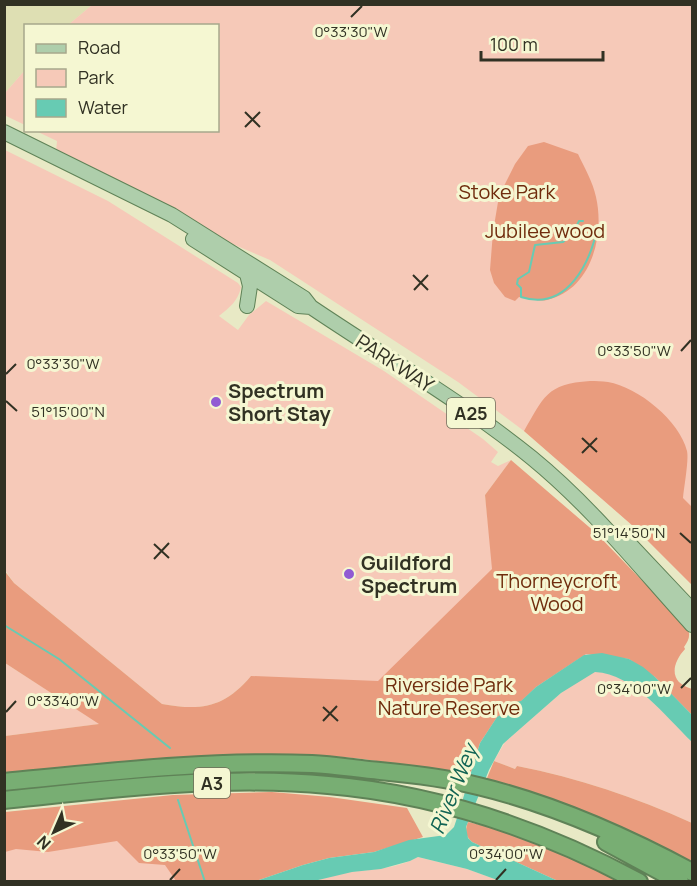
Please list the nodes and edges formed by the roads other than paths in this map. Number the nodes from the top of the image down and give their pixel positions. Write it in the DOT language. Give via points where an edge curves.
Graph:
graph roads {
  1 [pos="4,132"];
  2 [pos="84,171"];
  3 [pos="247,274"];
  4 [pos="247,306"];
  5 [pos="311,307"];
  6 [pos="590,511"];
  7 [pos="693,610"];
  8 [pos="693,625"];
  9 [pos="4,782"];
  10 [pos="498,795"];
  11 [pos="4,800"];
  12 [pos="693,872"];
  13 [pos="639,882"];
  14 [pos="680,882"];
  1 -- 2 [label="main road, PARKWAY / A25"];
  2 -- 3 [label="main road, PARKWAY / A25"];
  2 -- 5 [label="main road, PARKWAY / A25" via="172,215 304,298"];
  3 -- 4 [label="main road"];
  3 -- 5 [label="main road, PARKWAY / A25" via="298,306"];
  5 -- 6 [label="main road, PARKWAY / A25" via="501,434"];
  6 -- 7 [label="main road, PARKWAY / A25" via="610,523"];
  6 -- 8 [label="main road, PARKWAY / A25"];
  9 -- 10 [label="highway, A3" via="160,767 314,764 427,775"];
  10 -- 12 [label="highway" via="539,804 601,828"];
  10 -- 14 [label="highway" via="597,837"];
  11 -- 13 [label="highway, A3" via="243,782 373,790 492,818 570,847"];
}
